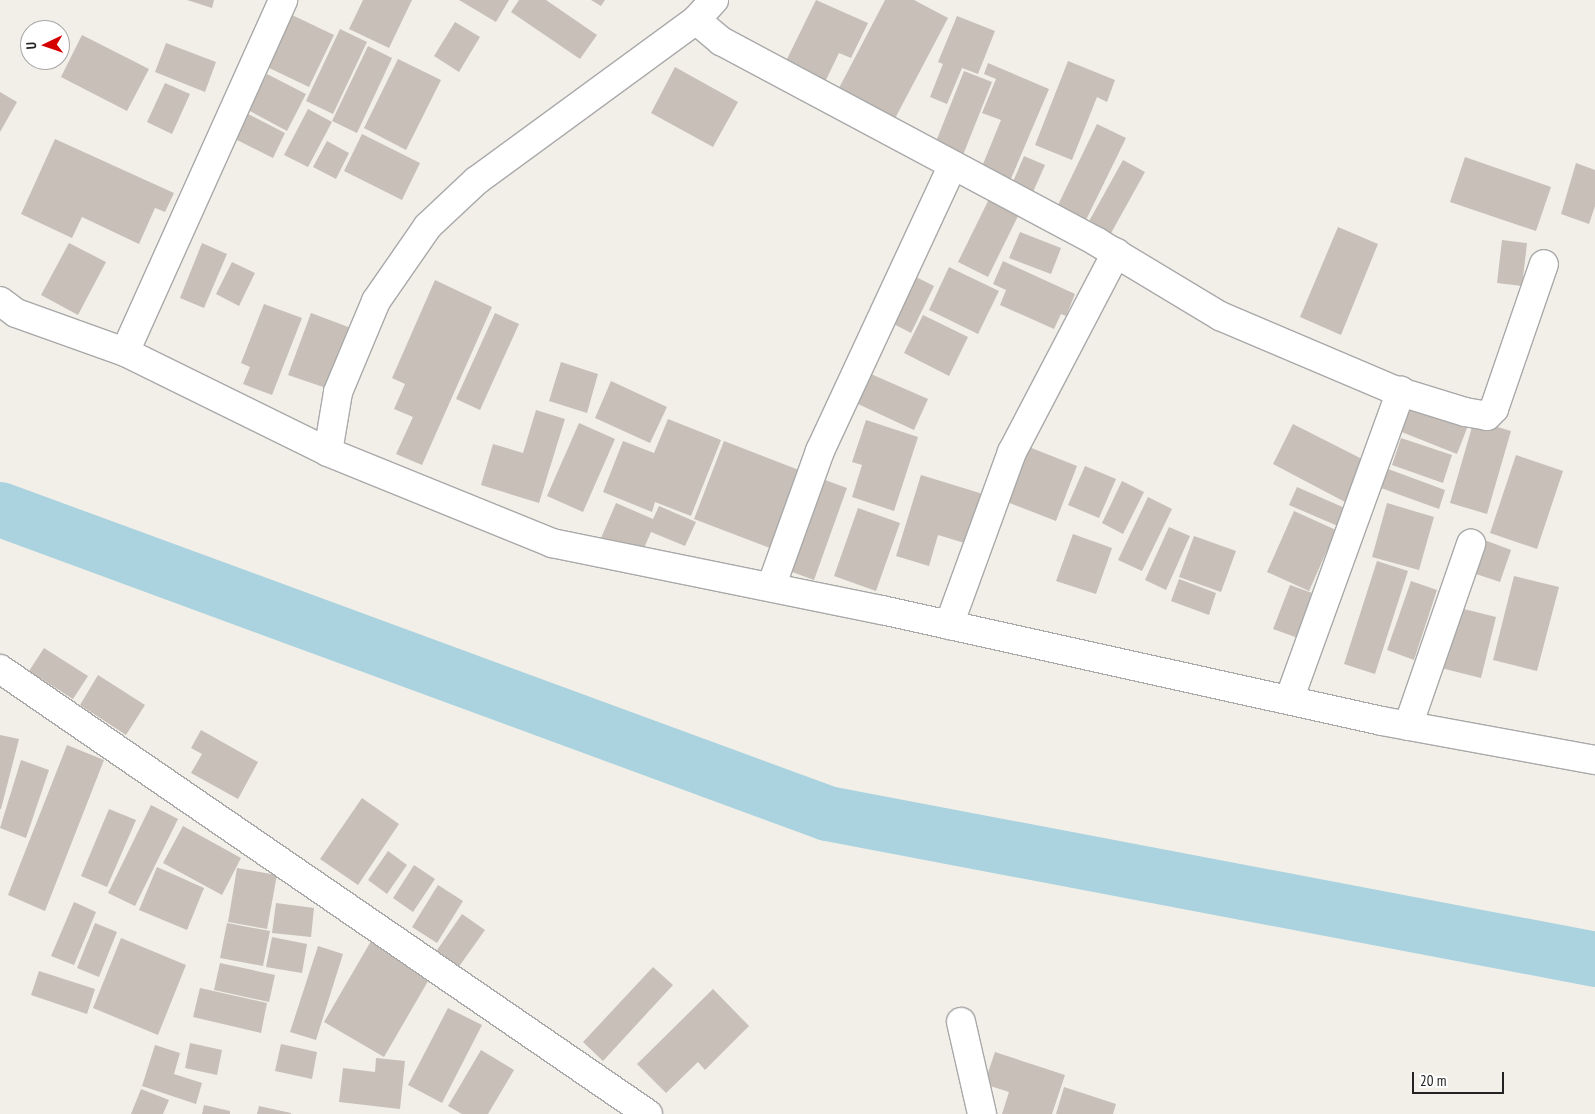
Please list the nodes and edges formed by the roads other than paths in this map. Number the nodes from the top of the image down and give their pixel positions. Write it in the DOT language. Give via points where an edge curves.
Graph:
graph roads {
  1 [pos="284,0"];
  2 [pos="714,0"];
  3 [pos="696,20"];
  4 [pos="953,165"];
  5 [pos="1116,253"];
  6 [pos="1544,264"];
  7 [pos="0,301"];
  8 [pos="126,352"];
  9 [pos="1400,391"];
  10 [pos="328,452"];
  11 [pos="1471,544"];
  12 [pos="771,587"];
  13 [pos="949,625"];
  14 [pos="0,669"];
  15 [pos="1288,700"];
  16 [pos="1408,726"];
  17 [pos="1595,760"];
  18 [pos="961,1022"];
  19 [pos="648,1114"];
  20 [pos="982,1114"];
  1 -- 8 [label="street"];
  2 -- 3 [label="street"];
  3 -- 4 [label="street" via="720,41"];
  3 -- 10 [label="street" via="476,181 428,226 376,301 338,392"];
  4 -- 5 [label="street"];
  4 -- 12 [label="street" via="820,451"];
  5 -- 9 [label="street" via="1220,316"];
  5 -- 13 [label="street" via="1012,452"];
  6 -- 9 [label="street" via="1490,414 1480,416"];
  7 -- 8 [label="street" via="16,313"];
  8 -- 10 [label="street"];
  9 -- 15 [label="street"];
  10 -- 12 [label="street" via="552,543"];
  11 -- 16 [label="street"];
  12 -- 13 [label="street"];
  13 -- 15 [label="street"];
  14 -- 19 [label="street"];
  15 -- 16 [label="street"];
  16 -- 17 [label="street"];
  18 -- 20 [label="street"];
}
